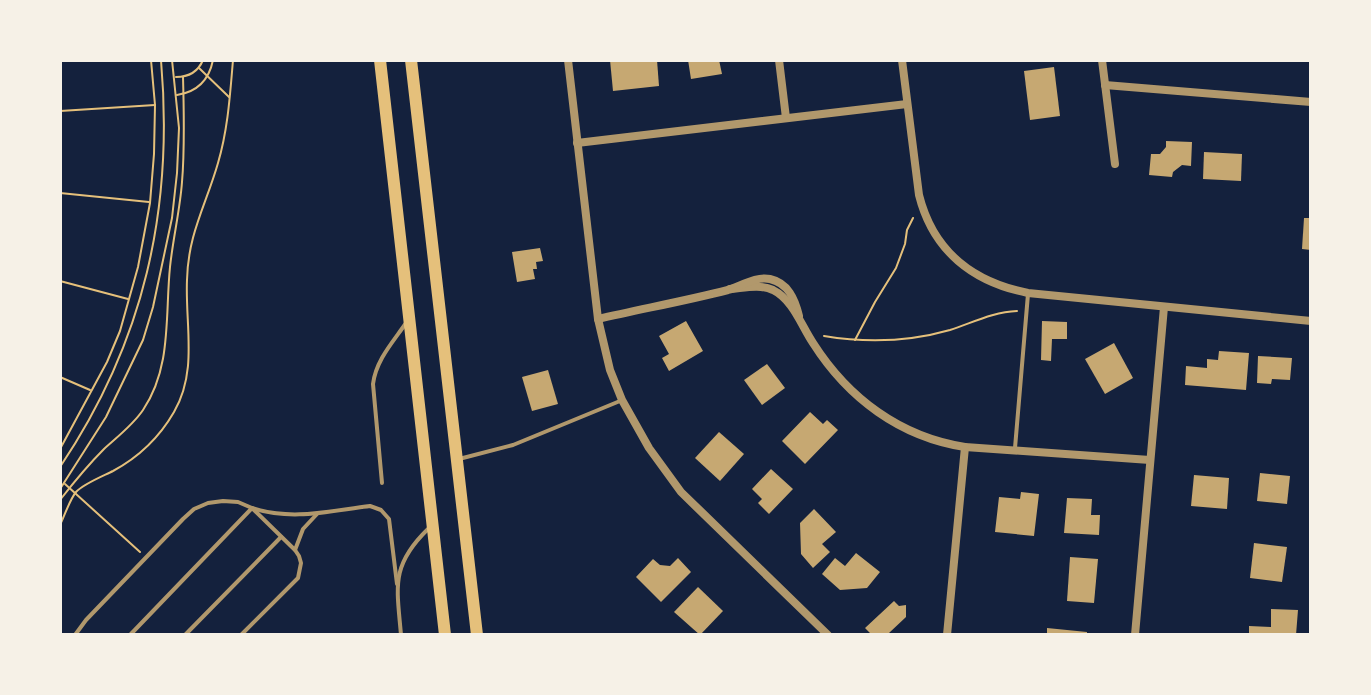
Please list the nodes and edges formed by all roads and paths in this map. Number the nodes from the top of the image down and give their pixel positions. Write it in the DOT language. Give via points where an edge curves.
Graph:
graph roads {
  1 [pos="151,60"];
  2 [pos="161,60"];
  3 [pos="172,60"];
  4 [pos="203,60"];
  5 [pos="213,60"];
  6 [pos="233,60"];
  7 [pos="380,60"];
  8 [pos="411,60"];
  9 [pos="568,60"];
  10 [pos="779,60"];
  11 [pos="902,60"];
  12 [pos="1102,60"];
  13 [pos="199,68"];
  14 [pos="207,76"];
  15 [pos="174,77"];
  16 [pos="183,77"];
  17 [pos="1105,85"];
  18 [pos="183,94"];
  19 [pos="176,96"];
  20 [pos="230,98"];
  21 [pos="60,100"];
  22 [pos="1311,102"];
  23 [pos="907,104"];
  24 [pos="155,105"];
  25 [pos="60,111"];
  26 [pos="786,118"];
  27 [pos="577,143"];
  28 [pos="60,156"];
  29 [pos="1115,164"];
  30 [pos="60,193"];
  31 [pos="150,203"];
  32 [pos="923,210"];
  33 [pos="60,281"];
  34 [pos="1028,293"];
  35 [pos="129,299"];
  36 [pos="1164,307"];
  37 [pos="1026,311"];
  38 [pos="410,317"];
  39 [pos="598,319"];
  40 [pos="1311,321"];
  41 [pos="837,338"];
  42 [pos="855,340"];
  43 [pos="60,377"];
  44 [pos="91,391"];
  45 [pos="622,400"];
  46 [pos="965,447"];
  47 [pos="60,449"];
  48 [pos="1015,451"];
  49 [pos="457,460"];
  50 [pos="1150,460"];
  51 [pos="60,467"];
  52 [pos="64,483"];
  53 [pos="382,483"];
  54 [pos="70,487"];
  55 [pos="60,489"];
  56 [pos="76,492"];
  57 [pos="60,500"];
  58 [pos="252,508"];
  59 [pos="319,512"];
  60 [pos="433,524"];
  61 [pos="60,525"];
  62 [pos="281,537"];
  63 [pos="295,550"];
  64 [pos="145,557"];
  65 [pos="397,584"];
  66 [pos="75,635"];
  67 [pos="130,635"];
  68 [pos="185,635"];
  69 [pos="241,635"];
  70 [pos="401,635"];
  71 [pos="445,635"];
  72 [pos="477,635"];
  73 [pos="828,635"];
  74 [pos="947,635"];
  75 [pos="1135,635"];
  1 -- 24 [label="path"];
  2 -- 51 [label="path" via="163,178 151,258 114,372"];
  3 -- 15 [label="path"];
  4 -- 13 [label="path"];
  5 -- 14 [label="path"];
  6 -- 20 [label="path"];
  7 -- 38 [label="main road"];
  8 -- 49 [label="main road"];
  9 -- 27 [label="street"];
  10 -- 26 [label="street"];
  11 -- 23 [label="street"];
  12 -- 17 [label="street"];
  13 -- 14 [label="path"];
  13 -- 16 [label="path"];
  14 -- 18 [label="path"];
  14 -- 20 [label="path"];
  15 -- 16 [label="path"];
  15 -- 19 [label="path"];
  16 -- 18 [label="path"];
  17 -- 22 [label="street"];
  17 -- 29 [label="street"];
  18 -- 19 [label="path"];
  18 -- 54 [label="path" via="183,180 163,364 142,411"];
  19 -- 52 [label="path" via="177,173 153,307 106,417"];
  20 -- 56 [label="path" via="223,144 190,247 188,378 175,411 155,439 129,462"];
  21 -- 25 [label="path"];
  23 -- 26 [label="street"];
  23 -- 32 [label="street"];
  24 -- 25 [label="path"];
  24 -- 31 [label="path"];
  25 -- 28 [label="path"];
  26 -- 27 [label="street"];
  27 -- 39 [label="street"];
  30 -- 31 [label="path"];
  31 -- 35 [label="path"];
  32 -- 34 [label="street" via="942,245 961,264 999,286"];
  32 -- 42 [label="path" via="909,224 901,258"];
  33 -- 35 [label="path"];
  34 -- 36 [label="street"];
  34 -- 37 [label="lane"];
  35 -- 44 [label="path"];
  36 -- 40 [label="street"];
  36 -- 50 [label="street"];
  37 -- 42 [label="path" via="1002,312 930,335"];
  37 -- 48 [label="lane"];
  38 -- 53 [label="lane" via="374,375"];
  38 -- 60 [label="main road"];
  39 -- 45 [label="street"];
  39 -- 46 [label="street" via="730,289 773,290 786,300 844,385 878,413 918,435"];
  41 -- 42 [label="path"];
  43 -- 44 [label="path"];
  44 -- 47 [label="path"];
  45 -- 49 [label="lane" via="513,445"];
  45 -- 73 [label="street" via="681,492"];
  46 -- 48 [label="street"];
  46 -- 74 [label="street"];
  48 -- 50 [label="street"];
  49 -- 72 [label="main road"];
  50 -- 75 [label="street"];
  52 -- 54 [label="path"];
  52 -- 55 [label="path"];
  54 -- 56 [label="path"];
  54 -- 57 [label="path"];
  56 -- 61 [label="path"];
  56 -- 64 [label="path"];
  58 -- 59 [label="lane" via="285,515"];
  58 -- 62 [label="lane"];
  58 -- 64 [label="lane" via="223,501 194,509"];
  58 -- 67 [label="lane"];
  59 -- 63 [label="lane" via="303,529"];
  59 -- 65 [label="lane" via="370,506 381,510 390,523"];
  60 -- 65 [label="lane" via="410,551"];
  60 -- 71 [label="main road"];
  62 -- 63 [label="lane"];
  62 -- 68 [label="lane"];
  63 -- 69 [label="lane" via="301,563 298,578"];
  64 -- 66 [label="lane"];
  65 -- 70 [label="lane"];
}
